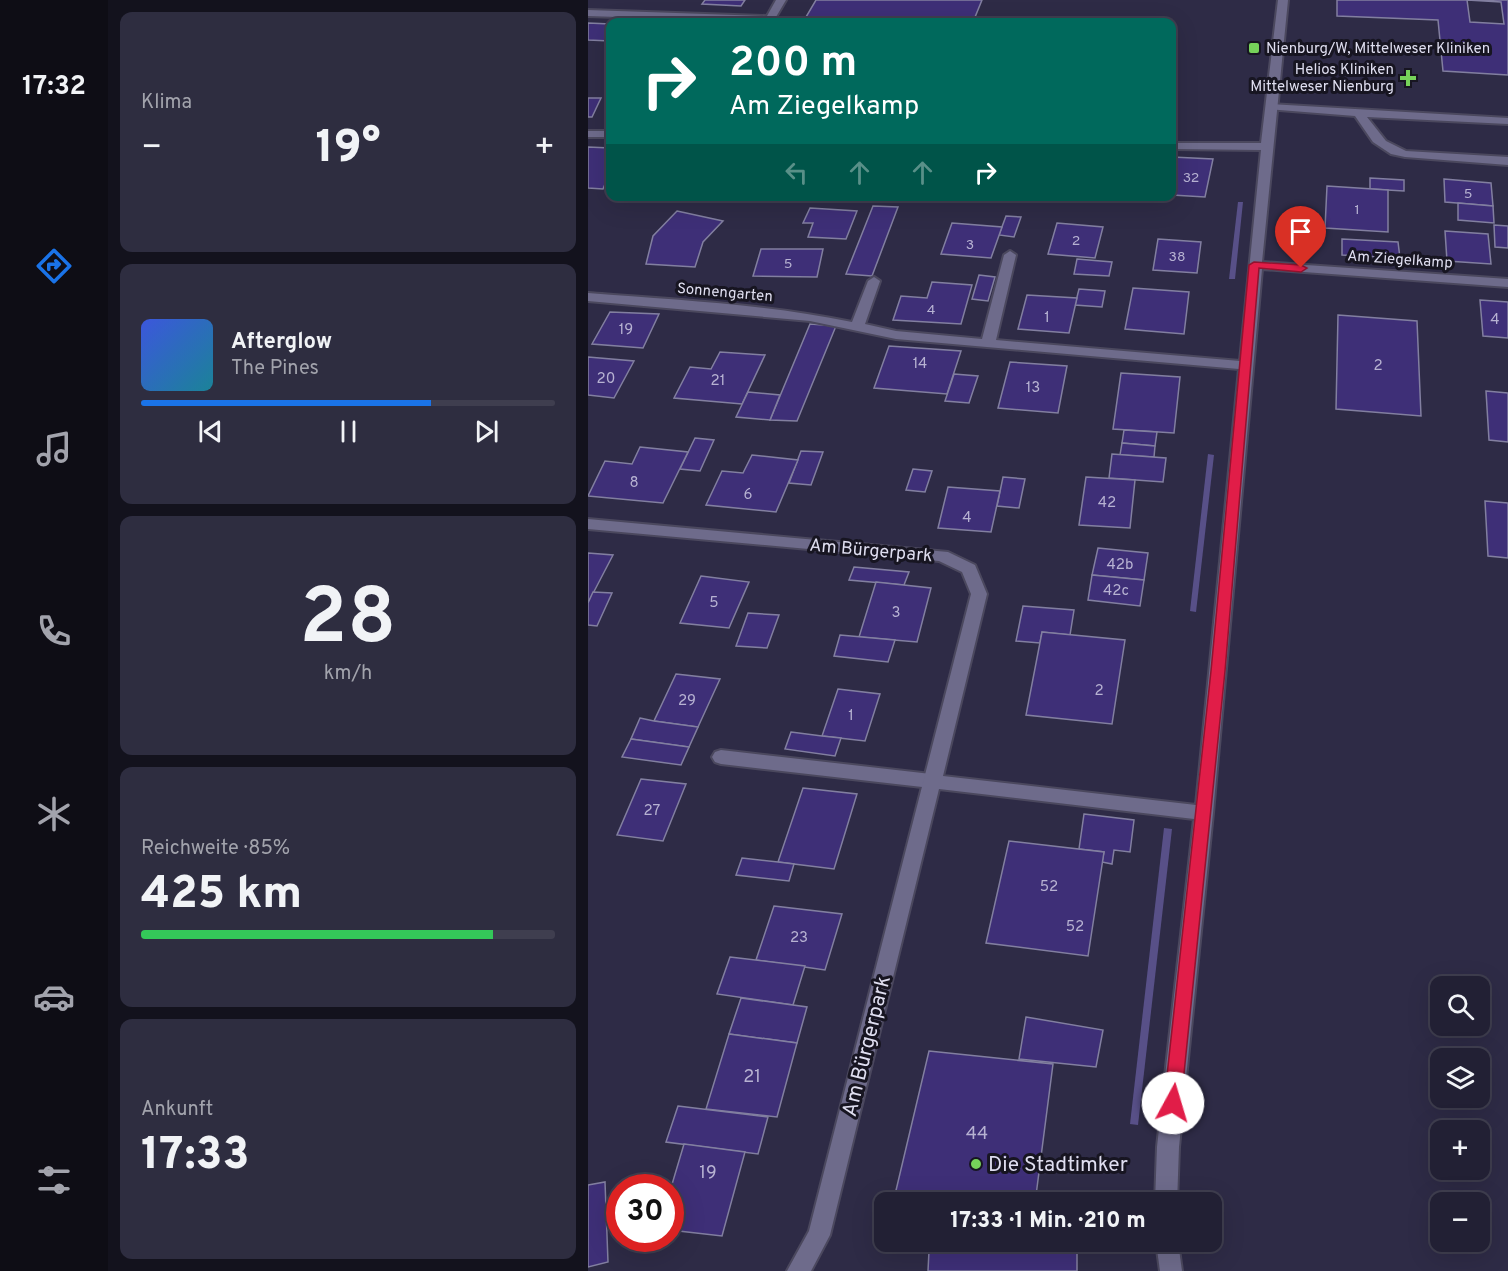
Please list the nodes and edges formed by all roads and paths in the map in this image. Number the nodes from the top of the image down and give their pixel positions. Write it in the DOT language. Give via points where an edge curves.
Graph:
graph roads {
  1 [pos="781,0"];
  2 [pos="1283,0"];
  3 [pos="588,13"];
  4 [pos="701,18"];
  5 [pos="771,18"];
  6 [pos="1270,107"];
  7 [pos="1358,113"];
  8 [pos="1508,121"];
  9 [pos="588,134"];
  10 [pos="606,134"];
  11 [pos="1176,146"];
  12 [pos="1266,147"];
  13 [pos="1508,161"];
  14 [pos="1010,255"];
  15 [pos="1254,265"];
  16 [pos="874,281"];
  17 [pos="1508,283"];
  18 [pos="588,297"];
  19 [pos="857,327"];
  20 [pos="988,343"];
  21 [pos="1246,366"];
  22 [pos="588,524"];
  23 [pos="721,757"];
  24 [pos="931,781"];
  25 [pos="1204,813"];
  26 [pos="1166,1192"];
  27 [pos="1168,1252"];
  28 [pos="798,1271"];
  29 [pos="1171,1271"];
  1 -- 5 [label="street"];
  2 -- 6 [label="street"];
  3 -- 4 [label="street"];
  6 -- 7 [label="street"];
  6 -- 12 [label="street"];
  7 -- 8 [label="street"];
  7 -- 13 [label="street" via="1378,143 1388,150"];
  9 -- 10 [label="street"];
  11 -- 12 [label="street"];
  12 -- 15 [label="street"];
  14 -- 20 [label="street"];
  15 -- 17 [label="street, Am Ziegelkamp"];
  15 -- 21 [label="street"];
  16 -- 19 [label="street"];
  18 -- 19 [label="street, Sonnengarten" via="742,309"];
  19 -- 20 [label="street, Sonnengarten" via="896,335"];
  20 -- 21 [label="street, Sonnengarten"];
  21 -- 25 [label="street"];
  22 -- 24 [label="street, Am Bürgerpark" via="942,556 969,569 979,594"];
  23 -- 24 [label="street"];
  24 -- 25 [label="street"];
  24 -- 28 [label="street, Am Bürgerpark" via="819,1235"];
  25 -- 26 [label="street"];
  27 -- 29 [label="street"];
}
